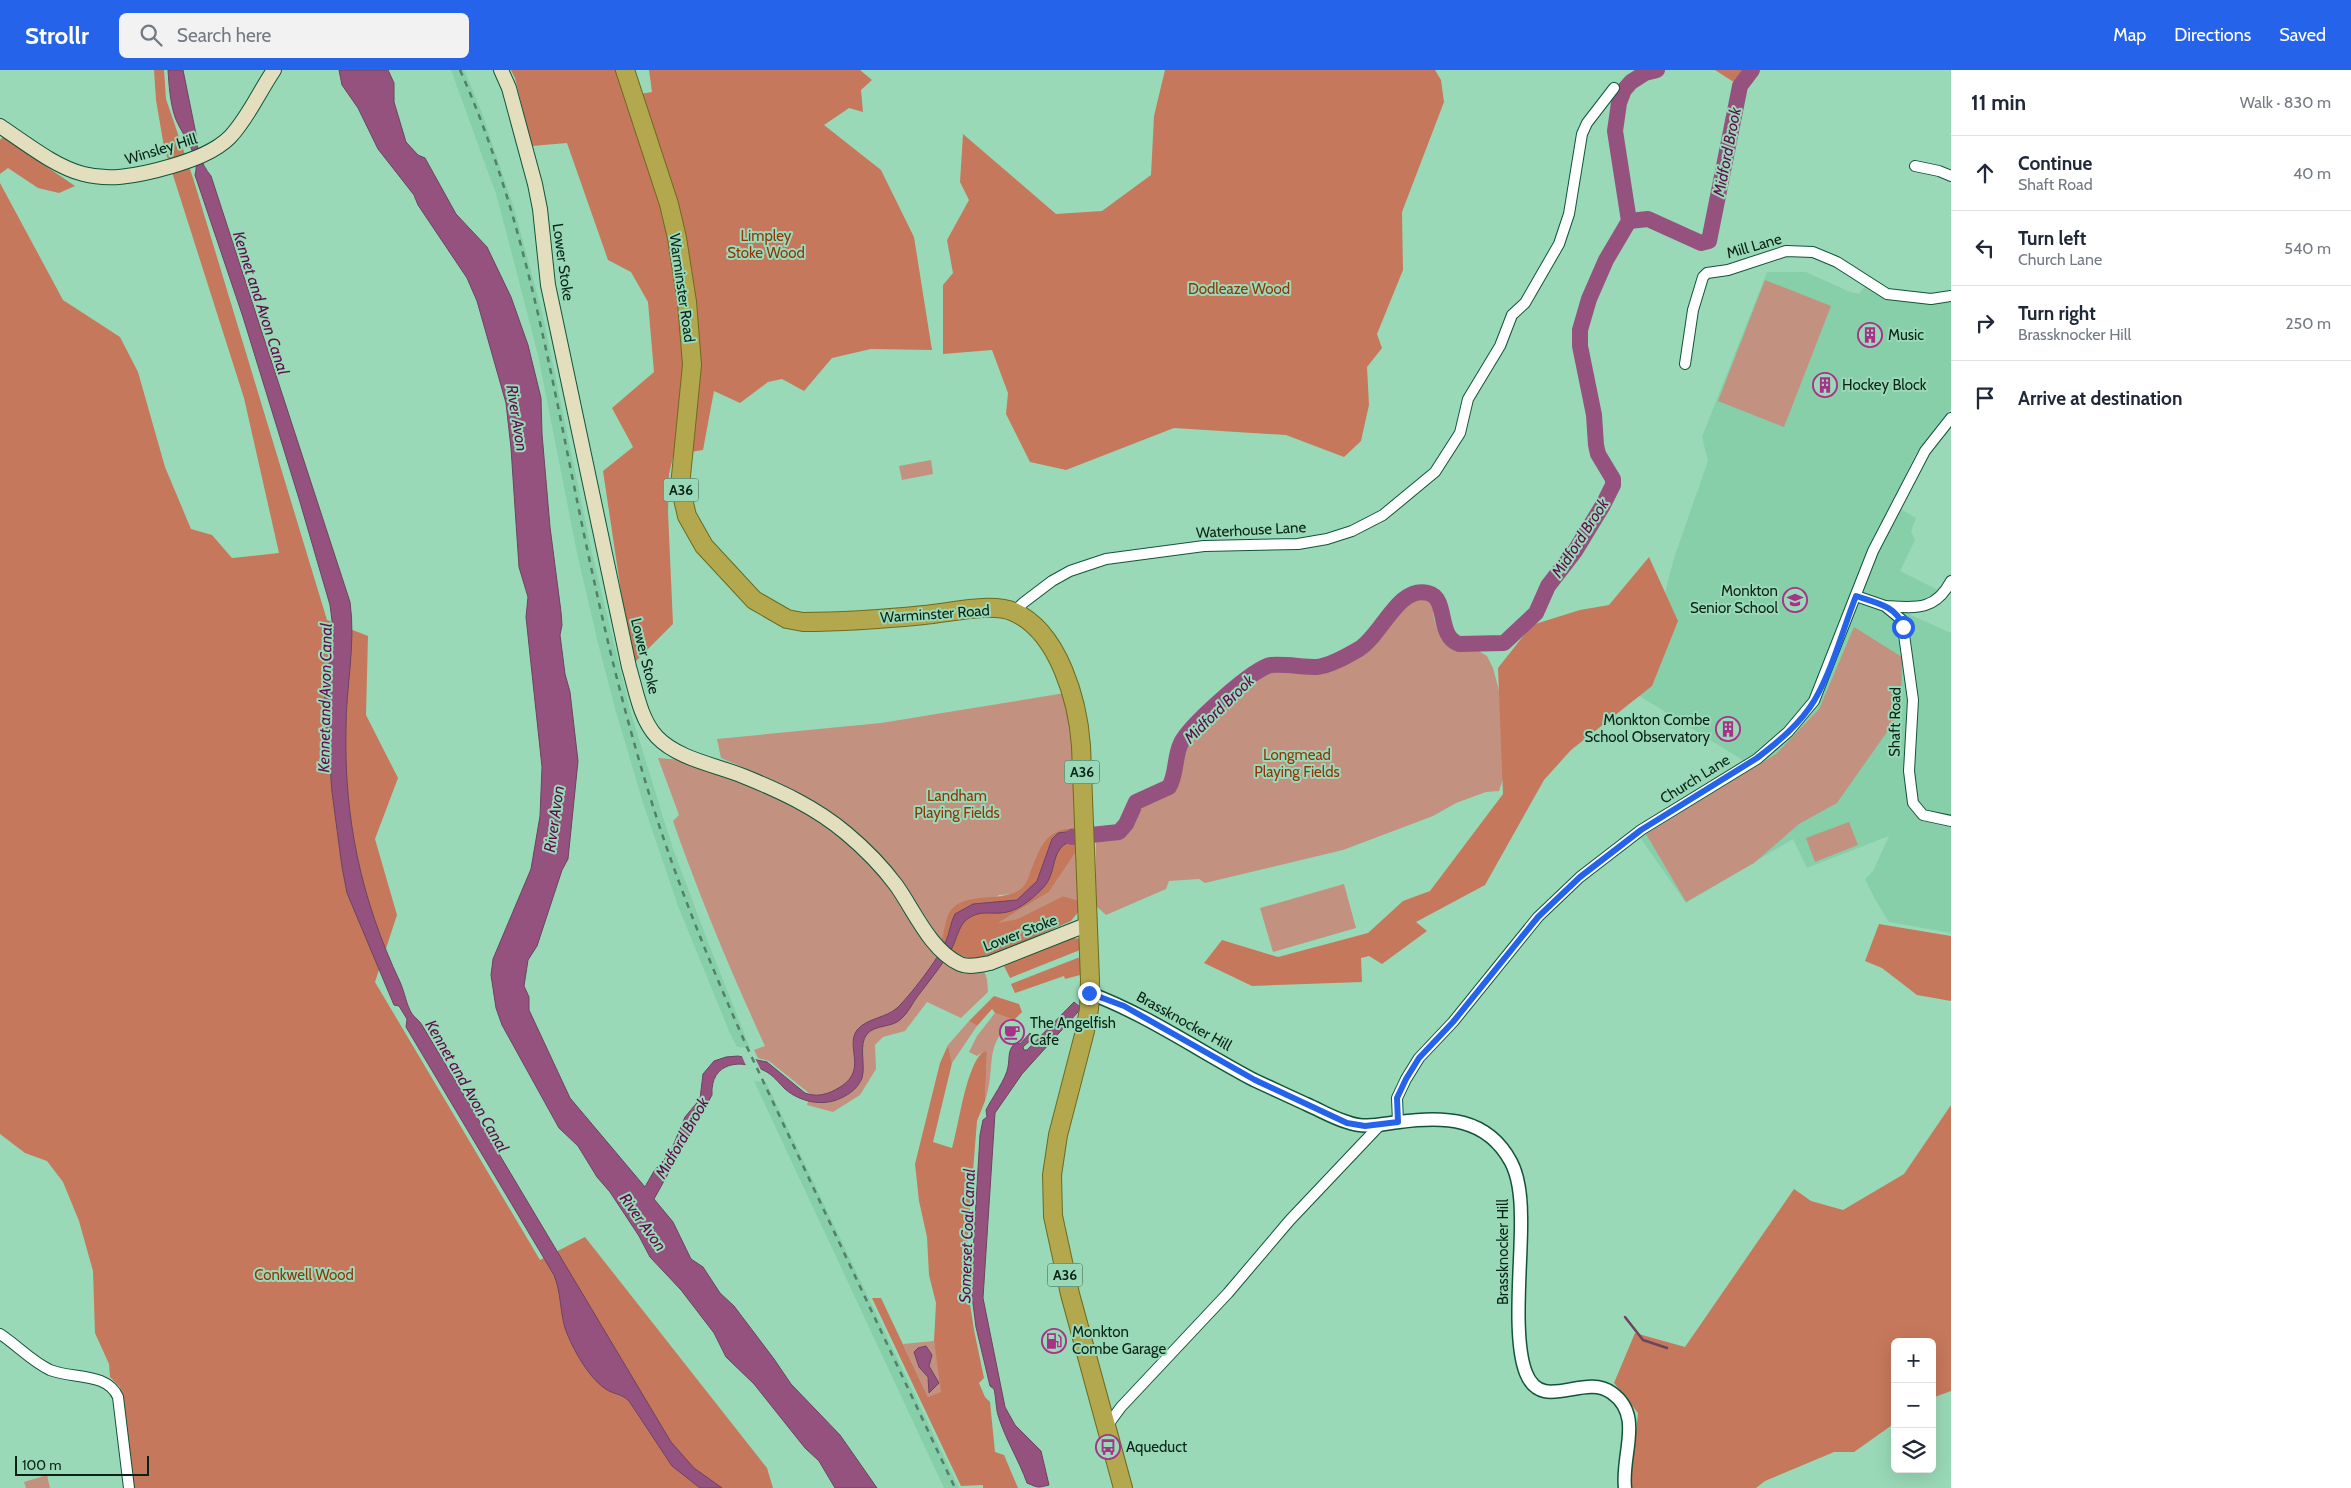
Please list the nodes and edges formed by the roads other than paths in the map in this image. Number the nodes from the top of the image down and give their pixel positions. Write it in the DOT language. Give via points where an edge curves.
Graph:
graph roads {
  1 [pos="274,70"];
  2 [pos="501,70"];
  3 [pos="626,70"];
  4 [pos="1614,88"];
  5 [pos="0,126"];
  6 [pos="1915,166"];
  7 [pos="1951,176"];
  8 [pos="1951,296"];
  9 [pos="1684,364"];
  10 [pos="1951,418"];
  11 [pos="1951,581"];
  12 [pos="1856,596"];
  13 [pos="1885,606"];
  14 [pos="1014,612"];
  15 [pos="1951,821"];
  16 [pos="1086,925"];
  17 [pos="1093,1000"];
  18 [pos="1398,1122"];
  19 [pos="1380,1126"];
  20 [pos="0,1334"];
  21 [pos="1107,1426"];
  22 [pos="129,1488"];
  23 [pos="1123,1488"];
  24 [pos="1625,1488"];
  1 -- 5 [label="main road, Winsley Hill" via="229,138 204,154 147,173 120,178 92,177 57,164"];
  2 -- 16 [label="main road, Lower Stoke" via="509,88 535,184 548,285 629,667 648,724 656,736 678,752 791,797 845,832 886,873 941,948 966,966 990,963"];
  3 -- 14 [label="highway, Warminster Road / A36" via="677,238 692,365 680,486 687,516 704,546 754,600 787,619 824,622 985,609"];
  4 -- 14 [label="street, Waterhouse Lane" via="1582,134 1569,214 1560,244 1525,303 1512,315 1500,346 1468,399 1460,434 1435,472 1383,515 1352,531 1298,544 1204,546 1106,559 1070,571"];
  6 -- 7 [label="street"];
  8 -- 9 [label="street, Mill Lane" via="1931,299 1887,294 1837,262 1813,252 1786,251 1728,270 1707,273 1703,277 1693,310"];
  10 -- 12 [label="street, Church Lane" via="1916,465 1873,551"];
  11 -- 13 [label="street" via="1938,599 1928,606"];
  12 -- 13 [label="street, Shaft Road"];
  12 -- 18 [label="street, Church Lane" via="1822,686 1802,717 1757,758 1605,856 1538,917 1453,1022 1419,1058 1397,1098"];
  13 -- 15 [label="street, Shaft Road" via="1898,615 1903,627 1913,700 1909,771 1913,803 1923,815"];
  14 -- 16 [label="highway, A36" via="1037,630 1062,667 1074,699 1080,726"];
  16 -- 17 [label="highway, A36"];
  17 -- 19 [label="street, Brassknocker Hill" via="1124,1006 1255,1080 1347,1123"];
  17 -- 21 [label="highway, A36" via="1058,1135 1052,1203 1070,1294"];
  18 -- 19 [label="street, Brassknocker Hill"];
  18 -- 24 [label="street, Brassknocker Hill" via="1456,1120 1473,1125 1490,1136 1512,1162 1521,1198 1520,1344 1525,1371 1536,1388 1548,1392 1597,1385 1610,1391 1627,1408"];
  19 -- 21 [label="street" via="1290,1220"];
  20 -- 22 [label="street" via="48,1369 100,1381 112,1387 118,1397"];
  21 -- 23 [label="highway, A36"];
}
